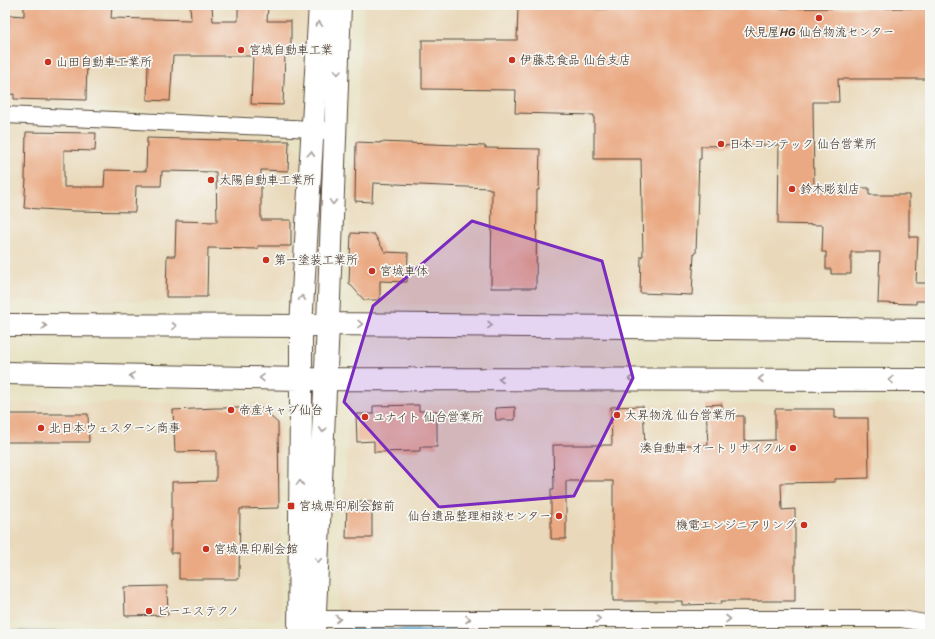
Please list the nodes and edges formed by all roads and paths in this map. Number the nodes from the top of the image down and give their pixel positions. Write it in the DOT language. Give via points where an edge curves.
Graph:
graph roads {
  1 [pos="320,5"];
  2 [pos="340,5"];
  3 [pos="5,115"];
  4 [pos="313,129"];
  5 [pos="336,133"];
  6 [pos="328,324"];
  7 [pos="5,326"];
  8 [pos="301,326"];
  9 [pos="930,330"];
  10 [pos="5,374"];
  11 [pos="326,378"];
  12 [pos="301,379"];
  13 [pos="930,380"];
  14 [pos="930,624"];
  15 [pos="307,627"];
  4 -- 1 [label="street, one-way"];
  2 -- 5 [label="street, one-way"];
  3 -- 4 [label="street"];
  4 -- 5 [label="street"];
  8 -- 4 [label="street, one-way"];
  5 -- 6 [label="street, one-way"];
  6 -- 8 [label="street"];
  6 -- 9 [label="street, one-way"];
  6 -- 11 [label="street"];
  7 -- 8 [label="street, one-way"];
  8 -- 12 [label="street"];
  12 -- 10 [label="street, one-way"];
  11 -- 12 [label="street"];
  13 -- 11 [label="street, one-way"];
  11 -- 15 [label="street, one-way"];
  15 -- 12 [label="street, one-way"];
  15 -- 14 [label="street, one-way" via="902,619"];
}
